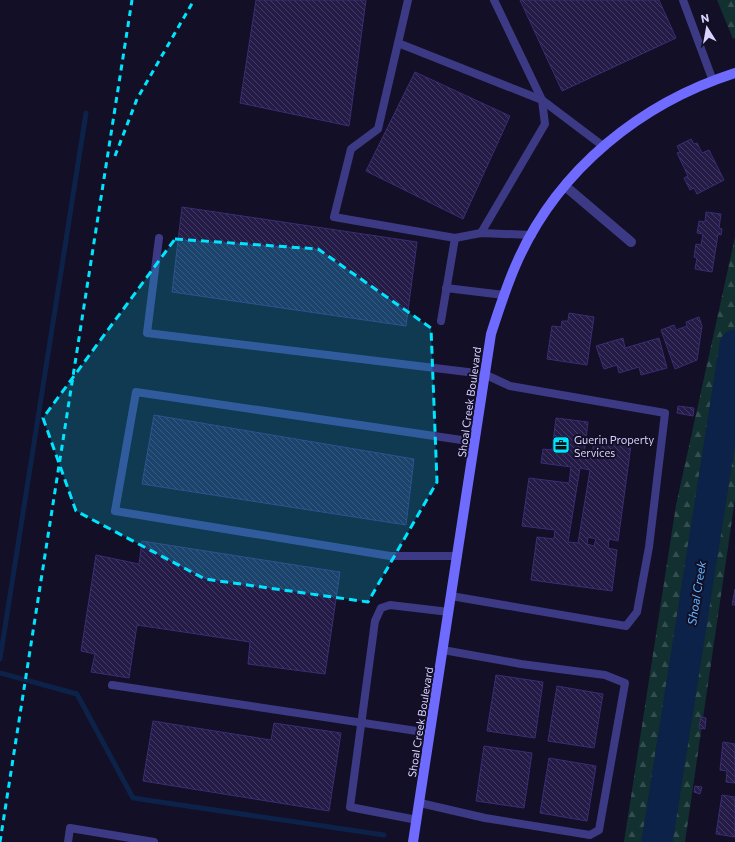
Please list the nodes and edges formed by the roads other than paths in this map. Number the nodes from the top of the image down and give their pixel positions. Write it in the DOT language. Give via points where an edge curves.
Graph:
graph roads {
  1 [pos="408,0"];
  2 [pos="494,0"];
  3 [pos="683,0"];
  4 [pos="398,44"];
  5 [pos="735,73"];
  6 [pos="712,81"];
  7 [pos="542,100"];
  8 [pos="603,146"];
  9 [pos="565,186"];
  10 [pos="481,233"];
  11 [pos="532,235"];
  12 [pos="159,238"];
  13 [pos="455,238"];
  14 [pos="631,242"];
  15 [pos="446,288"];
  16 [pos="504,294"];
  17 [pos="441,321"];
  18 [pos="484,374"];
  19 [pos="475,442"];
  20 [pos="458,556"];
  21 [pos="451,596"];
  22 [pos="449,612"];
  23 [pos="443,650"];
  24 [pos="112,685"];
  25 [pos="362,723"];
  26 [pos="430,733"];
  27 [pos="420,804"];
  28 [pos="417,820"];
  29 [pos="120,839"];
  30 [pos="68,842"];
  31 [pos="154,842"];
  32 [pos="413,842"];
  1 -- 4 [label="lane"];
  2 -- 7 [label="lane"];
  3 -- 6 [label="lane"];
  4 -- 7 [label="lane"];
  4 -- 13 [label="lane" via="378,129 350,149 334,217"];
  5 -- 6 [label="street, Shoal Creek Boulevard"];
  6 -- 8 [label="street, Shoal Creek Boulevard" via="674,98 639,118"];
  7 -- 8 [label="lane"];
  7 -- 10 [label="lane" via="546,124"];
  8 -- 9 [label="street, Shoal Creek Boulevard"];
  9 -- 11 [label="street, Shoal Creek Boulevard" via="553,200"];
  9 -- 14 [label="street"];
  10 -- 11 [label="lane"];
  10 -- 13 [label="lane"];
  11 -- 16 [label="street, Shoal Creek Boulevard" via="518,259"];
  12 -- 18 [label="lane" via="147,333"];
  13 -- 15 [label="lane"];
  15 -- 16 [label="lane"];
  15 -- 17 [label="lane"];
  16 -- 18 [label="street, Shoal Creek Boulevard" via="491,334"];
  18 -- 19 [label="street, Shoal Creek Boulevard"];
  18 -- 21 [label="lane" via="510,386 665,413 649,547 637,612 626,626"];
  19 -- 20 [label="street, Shoal Creek Boulevard"];
  19 -- 20 [label="lane" via="136,392 115,511 390,556"];
  20 -- 21 [label="street, Shoal Creek Boulevard"];
  21 -- 22 [label="street, Shoal Creek Boulevard"];
  22 -- 23 [label="street, Shoal Creek Boulevard"];
  22 -- 25 [label="lane" via="390,605 381,608 375,621"];
  23 -- 26 [label="street, Shoal Creek Boulevard"];
  23 -- 27 [label="lane" via="605,675 625,683 623,697 599,830 590,835 485,818"];
  24 -- 25 [label="lane"];
  25 -- 26 [label="lane"];
  25 -- 28 [label="lane" via="350,808"];
  26 -- 27 [label="street, Shoal Creek Boulevard"];
  27 -- 28 [label="street, Shoal Creek Boulevard"];
  28 -- 32 [label="street, Shoal Creek Boulevard"];
  29 -- 30 [label="lane" via="70,828"];
  29 -- 31 [label="lane"];
}
